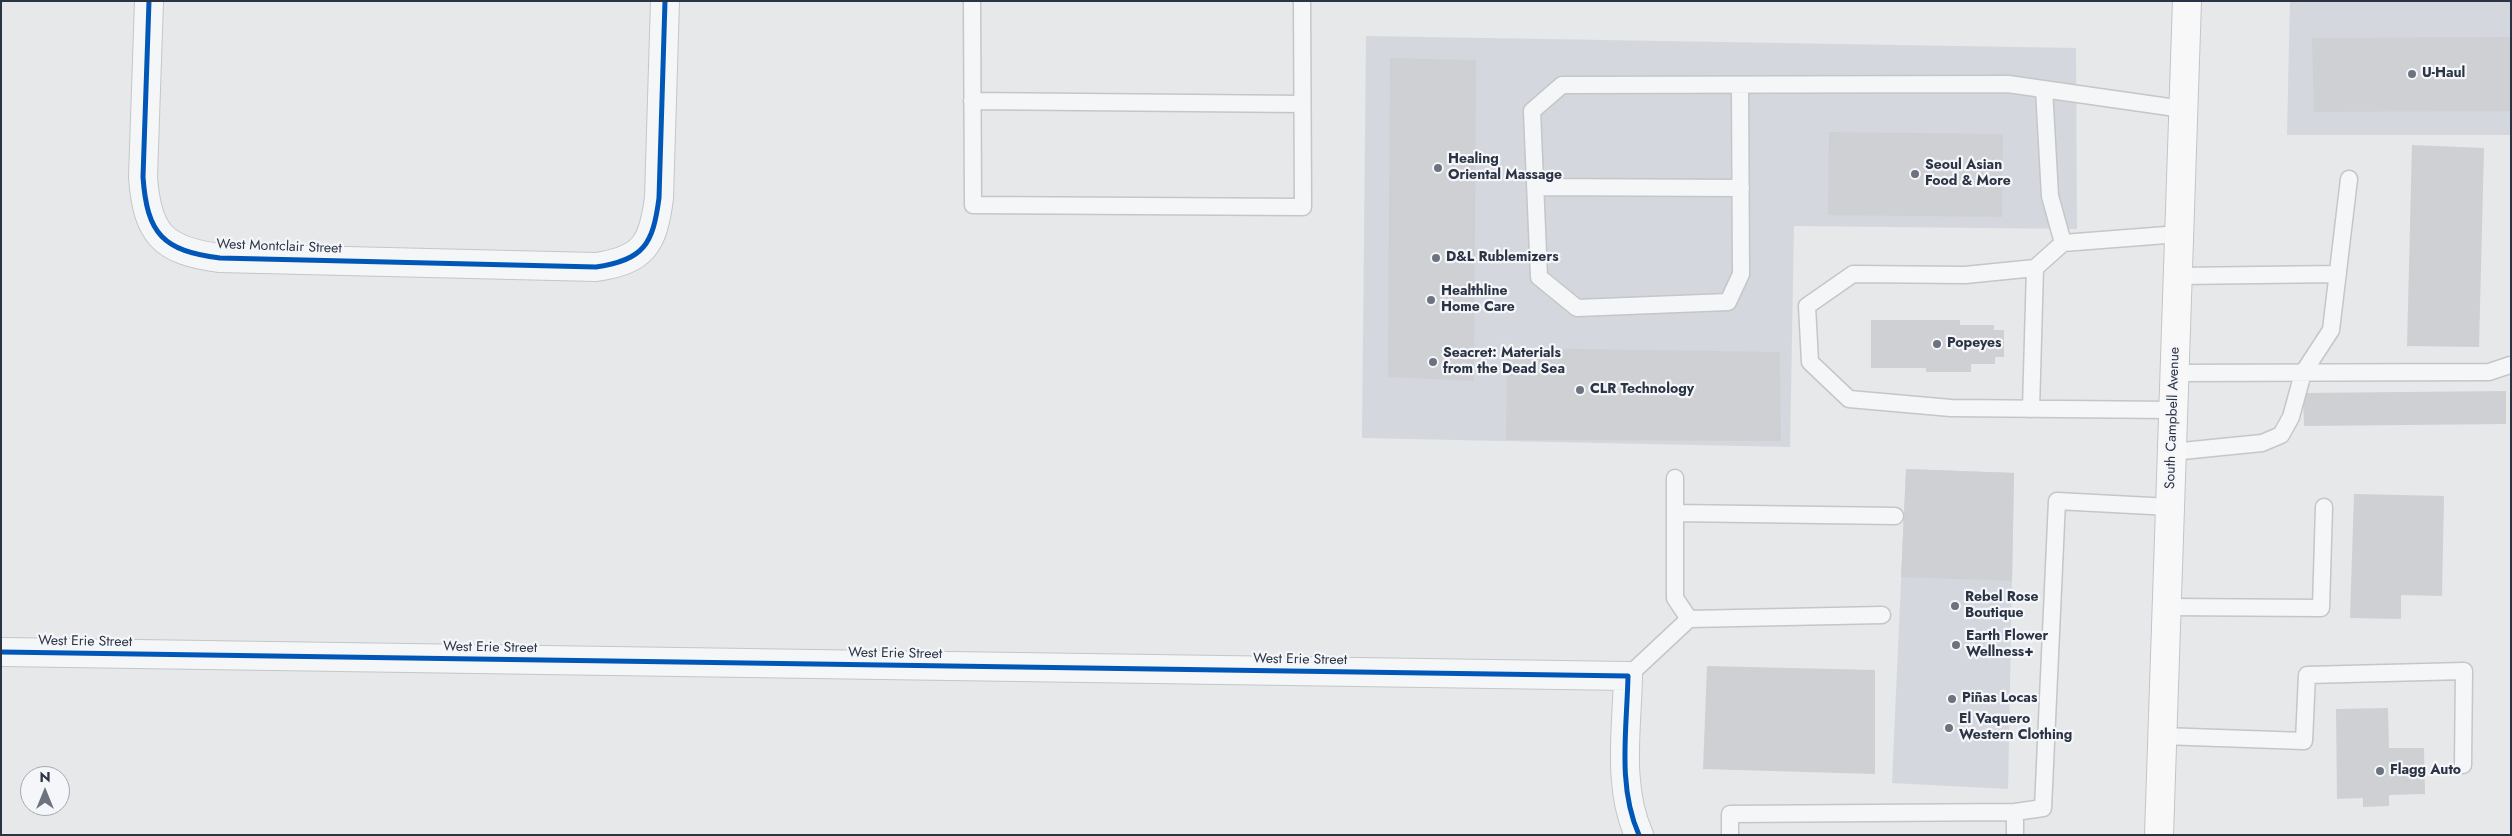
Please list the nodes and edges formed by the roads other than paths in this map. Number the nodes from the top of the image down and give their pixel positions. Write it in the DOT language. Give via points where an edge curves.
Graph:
graph roads {
  1 [pos="149,1"];
  2 [pos="665,1"];
  3 [pos="972,1"];
  4 [pos="1302,1"];
  5 [pos="2187,1"];
  6 [pos="1740,85"];
  7 [pos="2044,89"];
  8 [pos="972,101"];
  9 [pos="1302,104"];
  10 [pos="2184,109"];
  11 [pos="2349,179"];
  12 [pos="1535,187"];
  13 [pos="1741,188"];
  14 [pos="2179,234"];
  15 [pos="2063,244"];
  16 [pos="2035,268"];
  17 [pos="2338,274"];
  18 [pos="2178,276"];
  19 [pos="2510,366"];
  20 [pos="2174,373"];
  21 [pos="2304,373"];
  22 [pos="2031,409"];
  23 [pos="2173,410"];
  24 [pos="2172,452"];
  25 [pos="1675,478"];
  26 [pos="2170,507"];
  27 [pos="2324,507"];
  28 [pos="1675,513"];
  29 [pos="1894,516"];
  30 [pos="2167,608"];
  31 [pos="1882,615"];
  32 [pos="1689,620"];
  33 [pos="1,652"];
  34 [pos="1628,676"];
  35 [pos="2162,736"];
  36 [pos="2463,765"];
  37 [pos="2014,812"];
  38 [pos="1639,835"];
  39 [pos="1730,835"];
  40 [pos="2015,835"];
  41 [pos="2159,835"];
  1 -- 2 [label="street, West Montclair Street" via="145,202 158,233 174,246 196,255 220,258 596,267 622,263 638,254 656,220"];
  3 -- 8 [label="lane"];
  4 -- 9 [label="lane"];
  5 -- 10 [label="main road, South Campbell Avenue"];
  6 -- 7 [label="lane" via="2008,84"];
  6 -- 12 [label="lane" via="1562,85 1532,111"];
  6 -- 13 [label="lane"];
  7 -- 10 [label="lane"];
  7 -- 15 [label="lane" via="2050,196"];
  8 -- 9 [label="lane"];
  8 -- 9 [label="lane" via="972,205 1303,207"];
  10 -- 14 [label="main road, South Campbell Avenue"];
  11 -- 17 [label="lane"];
  12 -- 13 [label="lane"];
  12 -- 13 [label="lane" via="1539,277 1577,308 1728,302 1741,274"];
  14 -- 15 [label="lane"];
  14 -- 18 [label="main road, South Campbell Avenue"];
  15 -- 16 [label="lane"];
  16 -- 22 [label="lane"];
  16 -- 22 [label="lane" via="1965,275 1853,274 1807,306 1810,362 1849,399 1951,408"];
  17 -- 18 [label="lane"];
  17 -- 21 [label="lane" via="2331,330"];
  18 -- 20 [label="main road, South Campbell Avenue"];
  19 -- 21 [label="lane" via="2489,372"];
  20 -- 21 [label="lane"];
  20 -- 23 [label="main road, South Campbell Avenue"];
  21 -- 24 [label="lane" via="2292,417 2281,435 2262,443"];
  22 -- 23 [label="lane"];
  23 -- 24 [label="main road, South Campbell Avenue"];
  24 -- 26 [label="main road, South Campbell Avenue"];
  25 -- 28 [label="lane"];
  26 -- 30 [label="main road, South Campbell Avenue"];
  26 -- 37 [label="lane" via="2057,501 2043,808"];
  27 -- 30 [label="lane" via="2321,608"];
  28 -- 29 [label="lane"];
  28 -- 32 [label="lane" via="1675,598"];
  30 -- 35 [label="main road, South Campbell Avenue"];
  31 -- 32 [label="lane"];
  32 -- 34 [label="lane"];
  33 -- 34 [label="street, West Erie Street"];
  34 -- 38 [label="street" via="1625,784 1630,816"];
  35 -- 36 [label="lane" via="2304,741 2307,675 2464,671"];
  35 -- 41 [label="main road, South Campbell Avenue"];
  37 -- 39 [label="lane" via="1730,814"];
  37 -- 40 [label="lane"];
}
